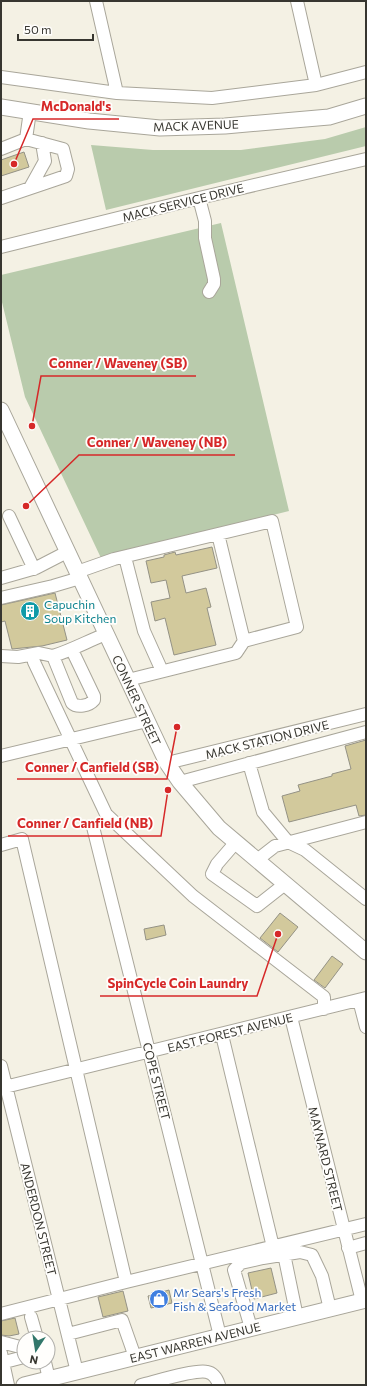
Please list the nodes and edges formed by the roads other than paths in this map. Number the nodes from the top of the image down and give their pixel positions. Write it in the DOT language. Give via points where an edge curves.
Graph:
graph roads {
  1 [pos="96,1"];
  2 [pos="297,1"];
  3 [pos="366,72"];
  4 [pos="1,77"];
  5 [pos="316,85"];
  6 [pos="117,93"];
  7 [pos="366,106"];
  8 [pos="1,107"];
  9 [pos="30,111"];
  10 [pos="26,140"];
  11 [pos="42,143"];
  12 [pos="1,149"];
  13 [pos="366,159"];
  14 [pos="30,188"];
  15 [pos="1,198"];
  16 [pos="200,198"];
  17 [pos="1,247"];
  18 [pos="209,292"];
  19 [pos="1,412"];
  20 [pos="9,516"];
  21 [pos="218,534"];
  22 [pos="67,552"];
  23 [pos="125,557"];
  24 [pos="34,569"];
  25 [pos="78,575"];
  26 [pos="1,578"];
  27 [pos="1,598"];
  28 [pos="106,634"];
  29 [pos="244,641"];
  30 [pos="72,650"];
  31 [pos="1,656"];
  32 [pos="53,656"];
  33 [pos="34,662"];
  34 [pos="162,671"];
  35 [pos="128,680"];
  36 [pos="366,714"];
  37 [pos="147,721"];
  38 [pos="366,732"];
  39 [pos="71,739"];
  40 [pos="1,756"];
  41 [pos="249,762"];
  42 [pos="167,763"];
  43 [pos="180,782"];
  44 [pos="366,822"];
  45 [pos="94,827"];
  46 [pos="236,842"];
  47 [pos="288,842"];
  48 [pos="1,845"];
  49 [pos="257,860"];
  50 [pos="285,884"];
  51 [pos="366,899"];
  52 [pos="366,952"];
  53 [pos="363,999"];
  54 [pos="324,1009"];
  55 [pos="291,1017"];
  56 [pos="366,1027"];
  57 [pos="222,1035"];
  58 [pos="150,1052"];
  59 [pos="1,1066"];
  60 [pos="76,1070"];
  61 [pos="4,1088"];
  62 [pos="366,1224"];
  63 [pos="344,1230"];
  64 [pos="366,1244"];
  65 [pos="273,1247"];
  66 [pos="348,1248"];
  67 [pos="284,1254"];
  68 [pos="202,1264"];
  69 [pos="126,1282"];
  70 [pos="59,1298"];
  71 [pos="364,1301"];
  72 [pos="330,1309"];
  73 [pos="1,1314"];
  74 [pos="31,1316"];
  75 [pos="297,1317"];
  76 [pos="251,1328"];
  77 [pos="35,1330"];
  78 [pos="68,1334"];
  79 [pos="220,1336"];
  80 [pos="1,1342"];
  81 [pos="16,1346"];
  82 [pos="135,1357"];
  83 [pos="16,1358"];
  84 [pos="2,1360"];
  85 [pos="47,1370"];
  86 [pos="77,1372"];
  87 [pos="49,1379"];
  88 [pos="8,1385"];
  89 [pos="24,1385"];
  90 [pos="141,1385"];
  91 [pos="219,1385"];
  1 -- 6 [label="street"];
  2 -- 5 [label="street"];
  3 -- 5 [label="street"];
  4 -- 6 [label="street"];
  5 -- 6 [label="street" via="212,98"];
  7 -- 9 [label="main road, MACK AVENUE" via="329,117 225,126 160,128 89,121"];
  8 -- 9 [label="main road, MACK AVENUE"];
  9 -- 10 [label="street"];
  10 -- 11 [label="street"];
  10 -- 12 [label="street"];
  11 -- 14 [label="street" via="45,161"];
  11 -- 14 [label="street" via="63,149 68,169 66,176"];
  13 -- 16 [label="street, MACK SERVICE DRIVE"];
  14 -- 15 [label="street"];
  16 -- 17 [label="street, MACK SERVICE DRIVE"];
  16 -- 18 [label="street" via="214,279"];
  19 -- 22 [label="main road, CONNER STREET"];
  20 -- 24 [label="street"];
  21 -- 23 [label="street"];
  21 -- 29 [label="street"];
  21 -- 29 [label="street" via="272,521 298,627"];
  22 -- 24 [label="street"];
  22 -- 25 [label="main road, CONNER STREET"];
  23 -- 25 [label="street"];
  23 -- 34 [label="street" via="144,631"];
  24 -- 26 [label="street"];
  25 -- 27 [label="street" via="53,586"];
  25 -- 28 [label="main road, CONNER STREET"];
  28 -- 30 [label="street" via="83,642"];
  28 -- 35 [label="main road, CONNER STREET"];
  29 -- 34 [label="street" via="236,653"];
  30 -- 32 [label="street"];
  30 -- 32 [label="street" via="94,696 91,703 75,706 72,703"];
  31 -- 32 [label="street" via="18,657 40,652"];
  33 -- 39 [label="street"];
  34 -- 35 [label="street"];
  35 -- 37 [label="main road, CONNER STREET"];
  36 -- 42 [label="street, MACK STATION DRIVE"];
  37 -- 39 [label="street"];
  37 -- 42 [label="main road, CONNER STREET"];
  38 -- 41 [label="street"];
  39 -- 40 [label="street"];
  39 -- 54 [label="street" via="106,814 192,896 324,997"];
  41 -- 43 [label="street"];
  41 -- 47 [label="street" via="263,812"];
  42 -- 43 [label="main road, CONNER STREET"];
  43 -- 46 [label="main road, CONNER STREET" via="219,828"];
  44 -- 47 [label="street"];
  45 -- 58 [label="street, COPE STREET"];
  46 -- 49 [label="main road, CONNER STREET"];
  46 -- 50 [label="street" via="216,864 212,874 257,906"];
  47 -- 49 [label="street" via="275,846"];
  47 -- 51 [label="street" via="306,850"];
  48 -- 60 [label="street" via="22,839"];
  49 -- 50 [label="main road, CONNER STREET"];
  50 -- 52 [label="main road, CONNER STREET"];
  53 -- 54 [label="street, EAST FOREST AVENUE"];
  53 -- 56 [label="street"];
  54 -- 55 [label="street, EAST FOREST AVENUE"];
  55 -- 57 [label="street, EAST FOREST AVENUE"];
  55 -- 63 [label="street, MAYNARD STREET"];
  57 -- 58 [label="street, EAST FOREST AVENUE"];
  57 -- 65 [label="street"];
  58 -- 60 [label="street, EAST FOREST AVENUE"];
  58 -- 68 [label="street, COPE STREET"];
  59 -- 61 [label="street, ANDERDON STREET"];
  60 -- 61 [label="street, EAST FOREST AVENUE"];
  60 -- 69 [label="street"];
  61 -- 70 [label="street, ANDERDON STREET"];
  62 -- 63 [label="street"];
  63 -- 65 [label="street"];
  63 -- 66 [label="street, MAYNARD STREET"];
  64 -- 66 [label="street"];
  65 -- 68 [label="street"];
  66 -- 71 [label="street, MAYNARD STREET"];
  67 -- 72 [label="street" via="300,1252 312,1255 322,1276"];
  67 -- 75 [label="street"];
  67 -- 76 [label="street" via="241,1263 234,1270"];
  68 -- 69 [label="street"];
  68 -- 79 [label="street, COPE STREET"];
  69 -- 70 [label="street"];
  70 -- 73 [label="street"];
  70 -- 78 [label="street, ANDERDON STREET"];
  71 -- 72 [label="main road, EAST WARREN AVENUE"];
  72 -- 75 [label="main road, EAST WARREN AVENUE"];
  74 -- 77 [label="street"];
  75 -- 76 [label="main road, EAST WARREN AVENUE"];
  76 -- 79 [label="main road, EAST WARREN AVENUE"];
  78 -- 82 [label="street" via="122,1320"];
  78 -- 86 [label="street, ANDERDON STREET"];
  79 -- 82 [label="main road, EAST WARREN AVENUE"];
  80 -- 81 [label="street"];
  82 -- 86 [label="main road, EAST WARREN AVENUE"];
  83 -- 84 [label="street"];
  84 -- 88 [label="street"];
  85 -- 87 [label="street"];
  86 -- 87 [label="main road, EAST WARREN AVENUE"];
  87 -- 89 [label="main road, EAST WARREN AVENUE"];
  90 -- 91 [label="street" via="200,1371 211,1374"];
}
